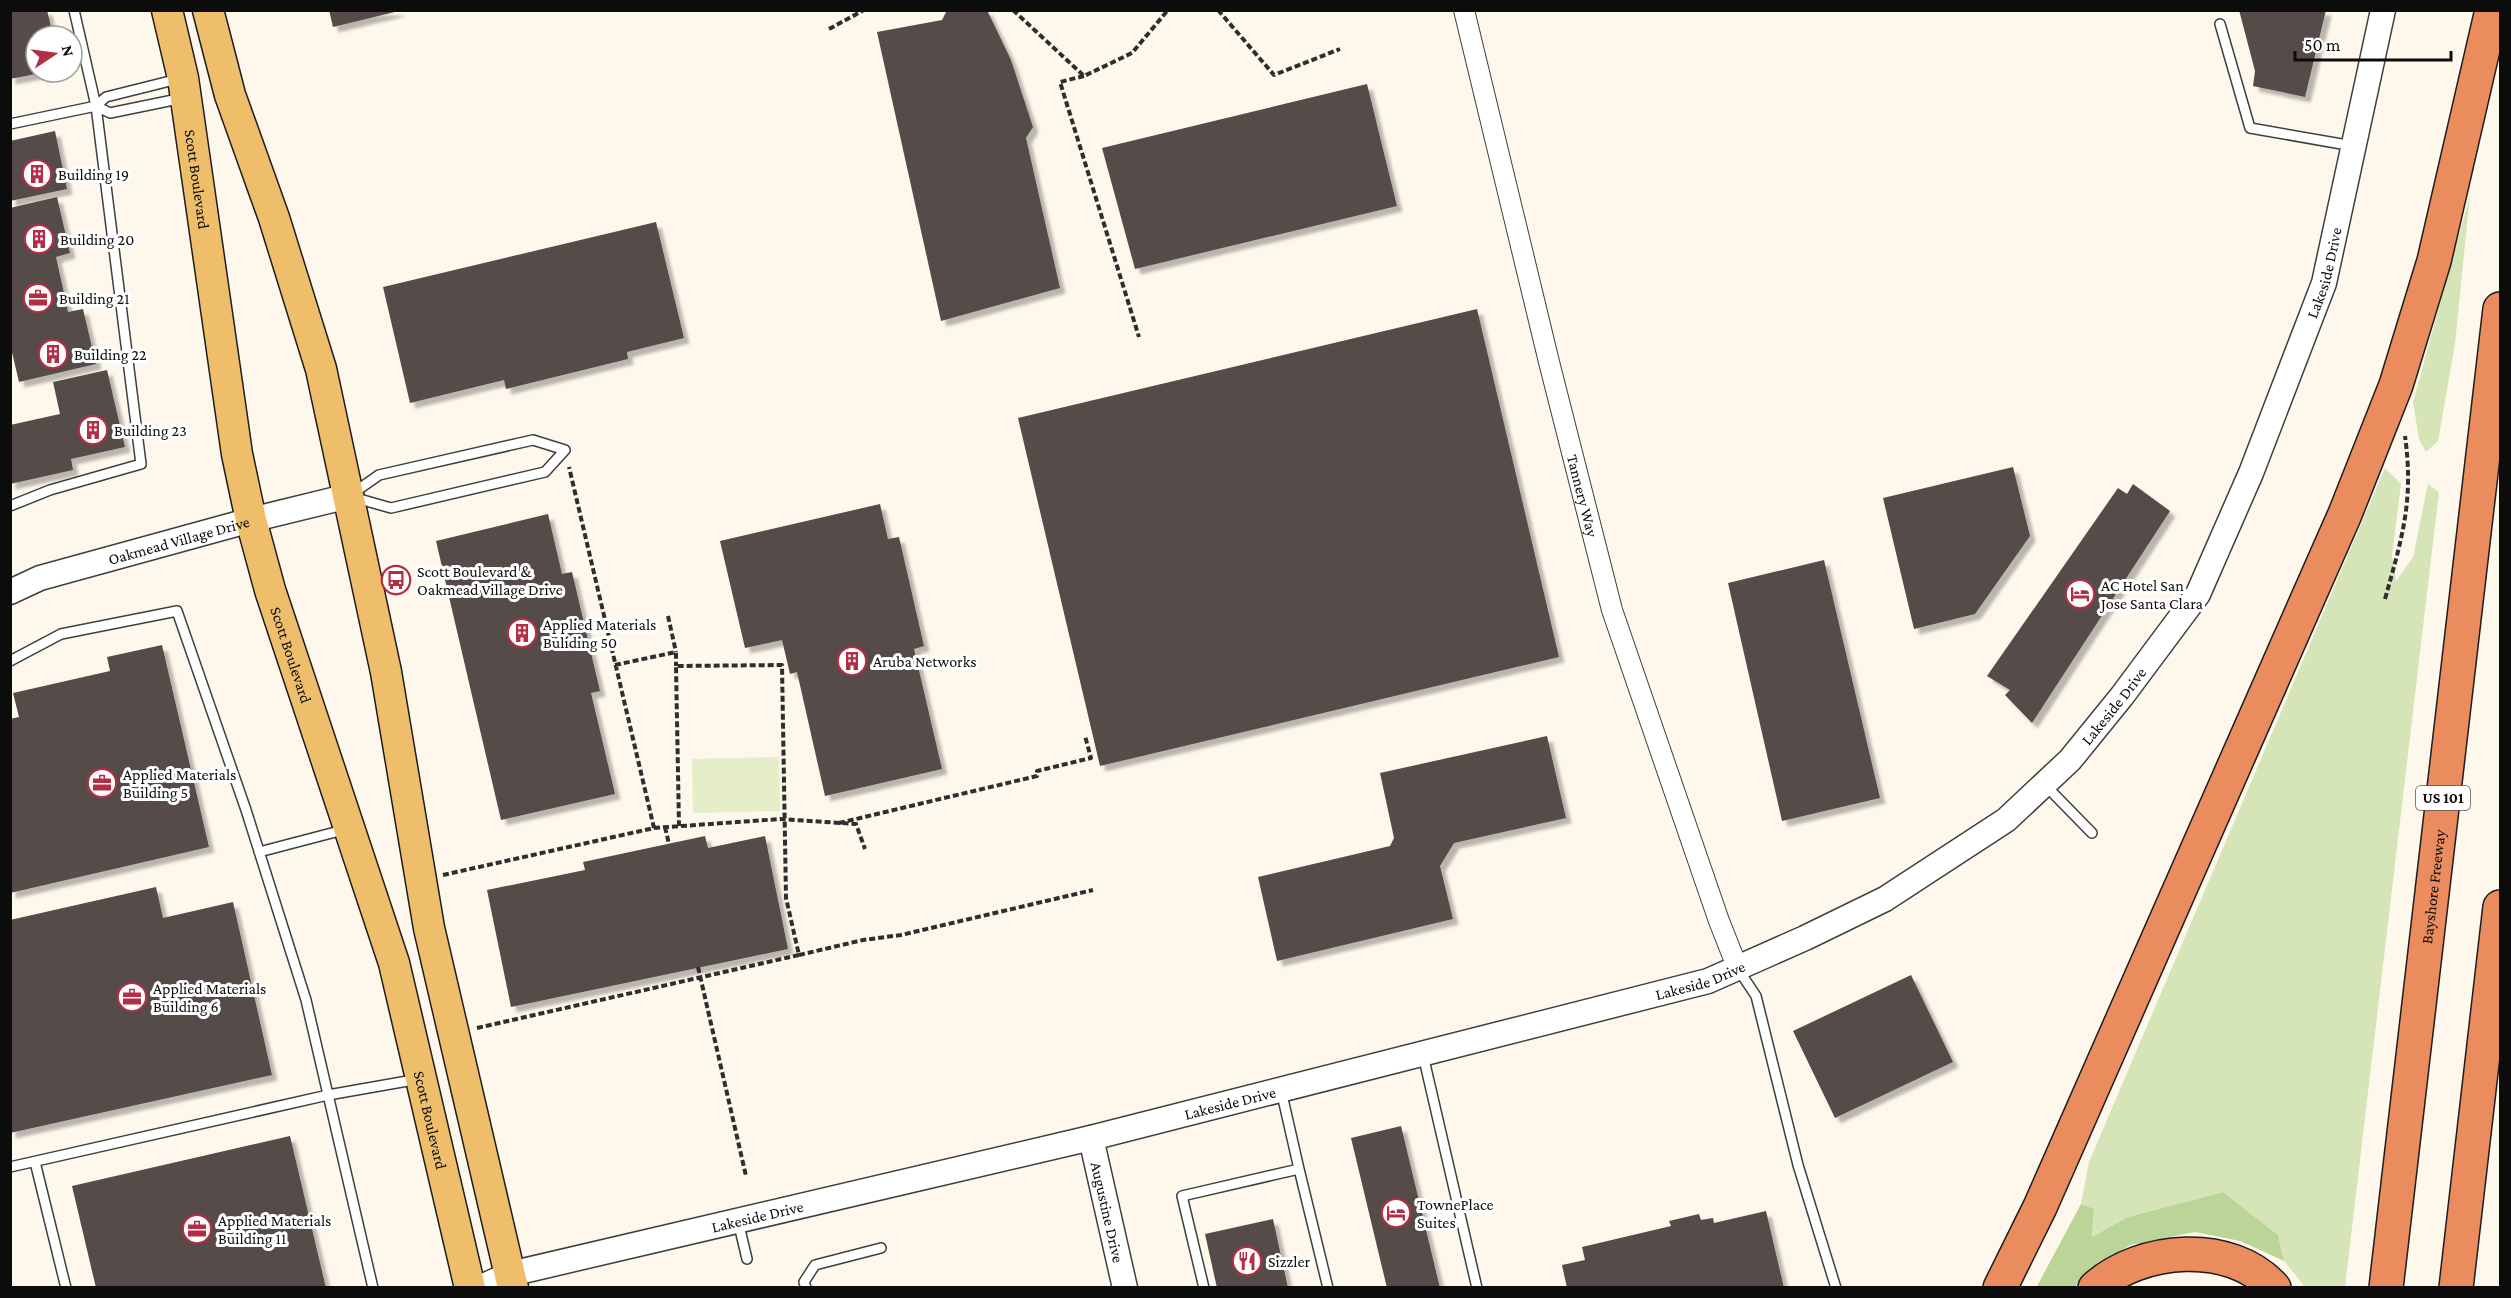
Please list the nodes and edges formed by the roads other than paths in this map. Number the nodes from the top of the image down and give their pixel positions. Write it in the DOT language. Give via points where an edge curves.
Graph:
graph roads {
  1 [pos="74,10"];
  2 [pos="167,10"];
  3 [pos="208,10"];
  4 [pos="1464,10"];
  5 [pos="2383,10"];
  6 [pos="2492,10"];
  7 [pos="2220,24"];
  8 [pos="184,87"];
  9 [pos="96,106"];
  10 [pos="10,124"];
  11 [pos="2353,146"];
  12 [pos="2500,309"];
  13 [pos="350,495"];
  14 [pos="10,506"];
  15 [pos="251,520"];
  16 [pos="10,592"];
  17 [pos="10,661"];
  18 [pos="2044,784"];
  19 [pos="350,828"];
  20 [pos="2092,833"];
  21 [pos="259,852"];
  22 [pos="2500,907"];
  23 [pos="1738,969"];
  24 [pos="1423,1053"];
  25 [pos="421,1078"];
  26 [pos="1281,1088"];
  27 [pos="328,1095"];
  28 [pos="1091,1138"];
  29 [pos="35,1162"];
  30 [pos="10,1167"];
  31 [pos="1299,1169"];
  32 [pos="2040,1207"];
  33 [pos="738,1221"];
  34 [pos="881,1248"];
  35 [pos="747,1259"];
  36 [pos="512,1281"];
  37 [pos="66,1287"];
  38 [pos="373,1287"];
  39 [pos="470,1287"];
  40 [pos="480,1287"];
  41 [pos="806,1287"];
  42 [pos="1125,1287"];
  43 [pos="1204,1287"];
  44 [pos="1328,1287"];
  45 [pos="1477,1287"];
  46 [pos="1836,1287"];
  47 [pos="2000,1287"];
  48 [pos="2019,1287"];
  49 [pos="2095,1287"];
  50 [pos="2274,1287"];
  51 [pos="2386,1287"];
  52 [pos="2458,1287"];
  1 -- 9 [label="lane"];
  2 -- 8 [label="main road, Scott Boulevard"];
  3 -- 13 [label="main road" via="230,96 274,218 321,369"];
  4 -- 23 [label="street, Tannery Way" via="1612,610"];
  5 -- 11 [label="street, Lakeside Drive"];
  6 -- 32 [label="highway" via="2434,261 2396,386 2341,525"];
  7 -- 11 [label="lane" via="2250,128"];
  8 -- 9 [label="lane" via="106,97"];
  8 -- 9 [label="lane" via="110,113"];
  8 -- 15 [label="main road, Scott Boulevard" via="237,454"];
  9 -- 10 [label="lane"];
  9 -- 14 [label="lane" via="141,464 50,490"];
  11 -- 18 [label="street, Lakeside Drive" via="2324,283 2251,473 2198,594 2122,696 2070,760"];
  12 -- 51 [label="highway, Bayshore Freeway / US 101"];
  13 -- 13 [label="lane" via="379,475 533,440 565,450 544,472 391,508"];
  13 -- 15 [label="street, Oakmead Village Drive"];
  13 -- 36 [label="main road" via="386,672 429,928"];
  15 -- 16 [label="street, Oakmead Village Drive" via="40,578"];
  15 -- 19 [label="main road, Scott Boulevard" via="270,590"];
  17 -- 21 [label="lane" via="61,634 177,611"];
  18 -- 20 [label="lane"];
  18 -- 23 [label="street, Lakeside Drive" via="2006,820 1885,899"];
  19 -- 21 [label="lane"];
  19 -- 25 [label="main road, Scott Boulevard" via="394,963"];
  21 -- 27 [label="lane" via="306,1000"];
  22 -- 52 [label="highway"];
  23 -- 24 [label="street, Lakeside Drive" via="1708,981"];
  23 -- 46 [label="lane" via="1756,996 1798,1165"];
  24 -- 26 [label="street, Lakeside Drive"];
  24 -- 45 [label="lane"];
  25 -- 27 [label="lane"];
  25 -- 39 [label="main road, Scott Boulevard"];
  26 -- 28 [label="street, Lakeside Drive"];
  26 -- 31 [label="lane"];
  27 -- 29 [label="lane"];
  27 -- 38 [label="lane"];
  28 -- 33 [label="street, Lakeside Drive"];
  28 -- 42 [label="street, Augustine Drive"];
  29 -- 30 [label="lane"];
  29 -- 37 [label="lane"];
  31 -- 43 [label="lane" via="1182,1196"];
  31 -- 44 [label="lane"];
  32 -- 47 [label="highway"];
  32 -- 48 [label="highway"];
  33 -- 35 [label="lane"];
  33 -- 36 [label="street, Lakeside Drive"];
  34 -- 41 [label="lane" via="815,1264 804,1282"];
  36 -- 40 [label="street, Lakeside Drive"];
  49 -- 50 [label="highway" via="2141,1263 2185,1255 2230,1260"];
}
